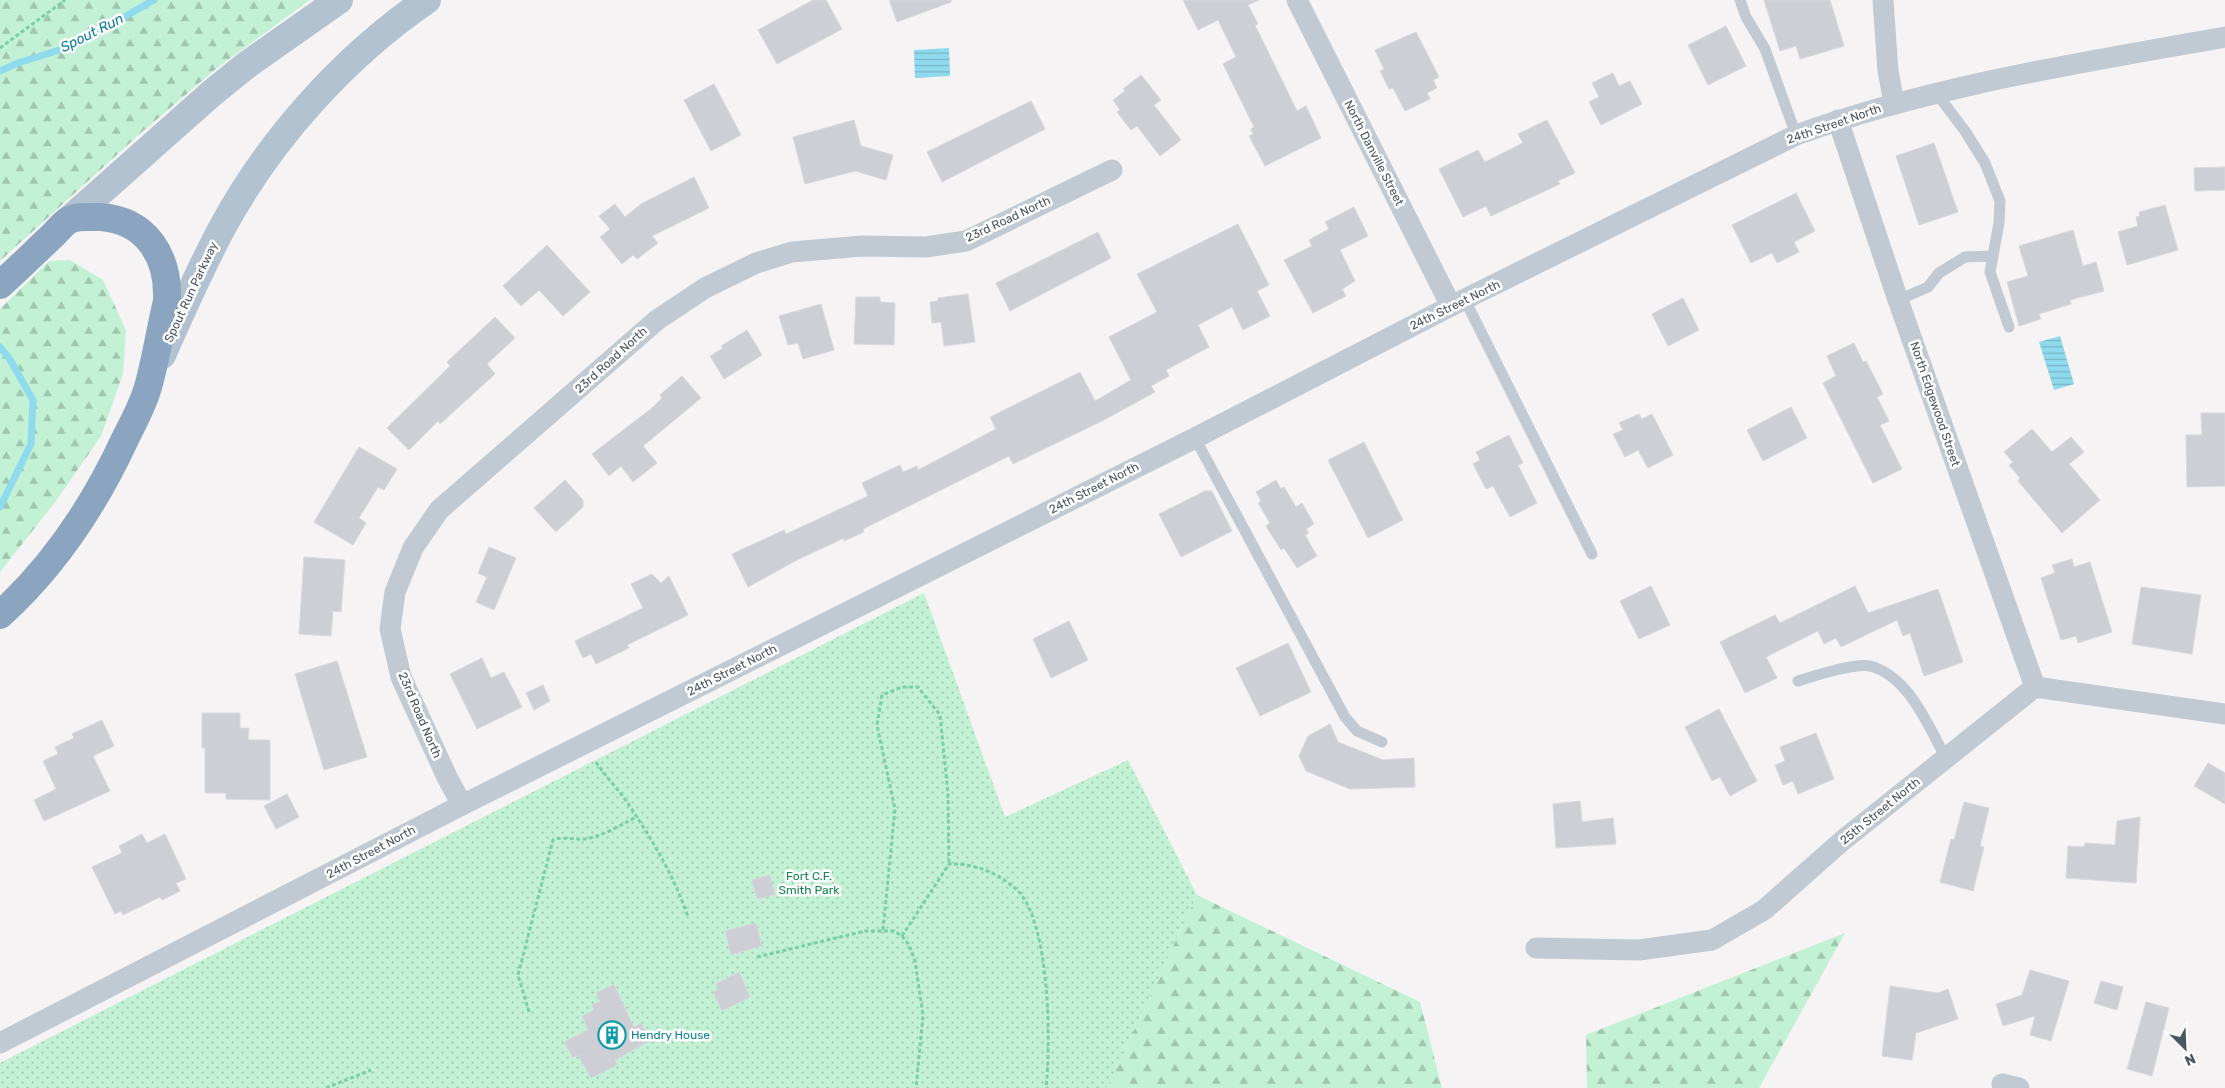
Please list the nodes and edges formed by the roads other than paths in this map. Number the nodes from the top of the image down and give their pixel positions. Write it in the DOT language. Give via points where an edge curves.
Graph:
graph roads {
  1 [pos="339,0"];
  2 [pos="427,0"];
  3 [pos="1297,0"];
  4 [pos="1740,0"];
  5 [pos="1882,0"];
  6 [pos="2225,37"];
  7 [pos="1936,94"];
  8 [pos="1894,103"];
  9 [pos="1838,120"];
  10 [pos="1796,135"];
  11 [pos="1112,170"];
  12 [pos="70,219"];
  13 [pos="1993,256"];
  14 [pos="0,285"];
  15 [pos="1898,300"];
  16 [pos="1458,303"];
  17 [pos="2009,327"];
  18 [pos="148,389"];
  19 [pos="1195,438"];
  20 [pos="1592,554"];
  21 [pos="0,615"];
  22 [pos="1798,681"];
  23 [pos="2035,687"];
  24 [pos="2225,714"];
  25 [pos="1382,742"];
  26 [pos="1946,758"];
  27 [pos="462,805"];
  28 [pos="1536,948"];
  29 [pos="0,1043"];
  1 -- 12 [label="main road" via="212,93"];
  2 -- 18 [label="main road, Spout Run Parkway" via="378,37 333,80 293,125 254,177 222,226 206,258"];
  3 -- 16 [label="street, North Danville Street"];
  4 -- 10 [label="lane" via="1764,49"];
  5 -- 8 [label="street"];
  6 -- 7 [label="street, 24th Street North" via="2059,67"];
  7 -- 8 [label="street, 24th Street North"];
  7 -- 13 [label="lane" via="1985,163 2000,201"];
  8 -- 9 [label="street, 24th Street North"];
  9 -- 10 [label="street, 24th Street North"];
  9 -- 15 [label="street, North Edgewood Street"];
  10 -- 16 [label="street, 24th Street North"];
  11 -- 27 [label="street, 23rd Road North" via="966,240 926,247 862,246 792,252 756,263 705,288 657,320 439,510 413,548 395,592 390,629 401,677"];
  12 -- 14 [label="highway"];
  12 -- 18 [label="highway" via="94,217 117,220 145,236 159,254 166,276 167,302"];
  13 -- 15 [label="lane" via="1965,257 1938,273 1928,287"];
  13 -- 17 [label="lane" via="1990,272"];
  15 -- 23 [label="street, North Edgewood Street"];
  16 -- 19 [label="street, 24th Street North"];
  16 -- 20 [label="lane"];
  18 -- 21 [label="highway, Spout Run Parkway" via="115,461 84,516 50,564"];
  19 -- 25 [label="lane" via="1345,717 1356,731"];
  19 -- 27 [label="street, 24th Street North"];
  22 -- 26 [label="lane" via="1822,672 1868,666 1887,674 1906,690"];
  23 -- 24 [label="street"];
  23 -- 26 [label="street, 25th Street North"];
  26 -- 28 [label="street, 25th Street North" via="1842,841 1764,910 1712,940 1639,950"];
  27 -- 29 [label="street, 24th Street North"];
}
